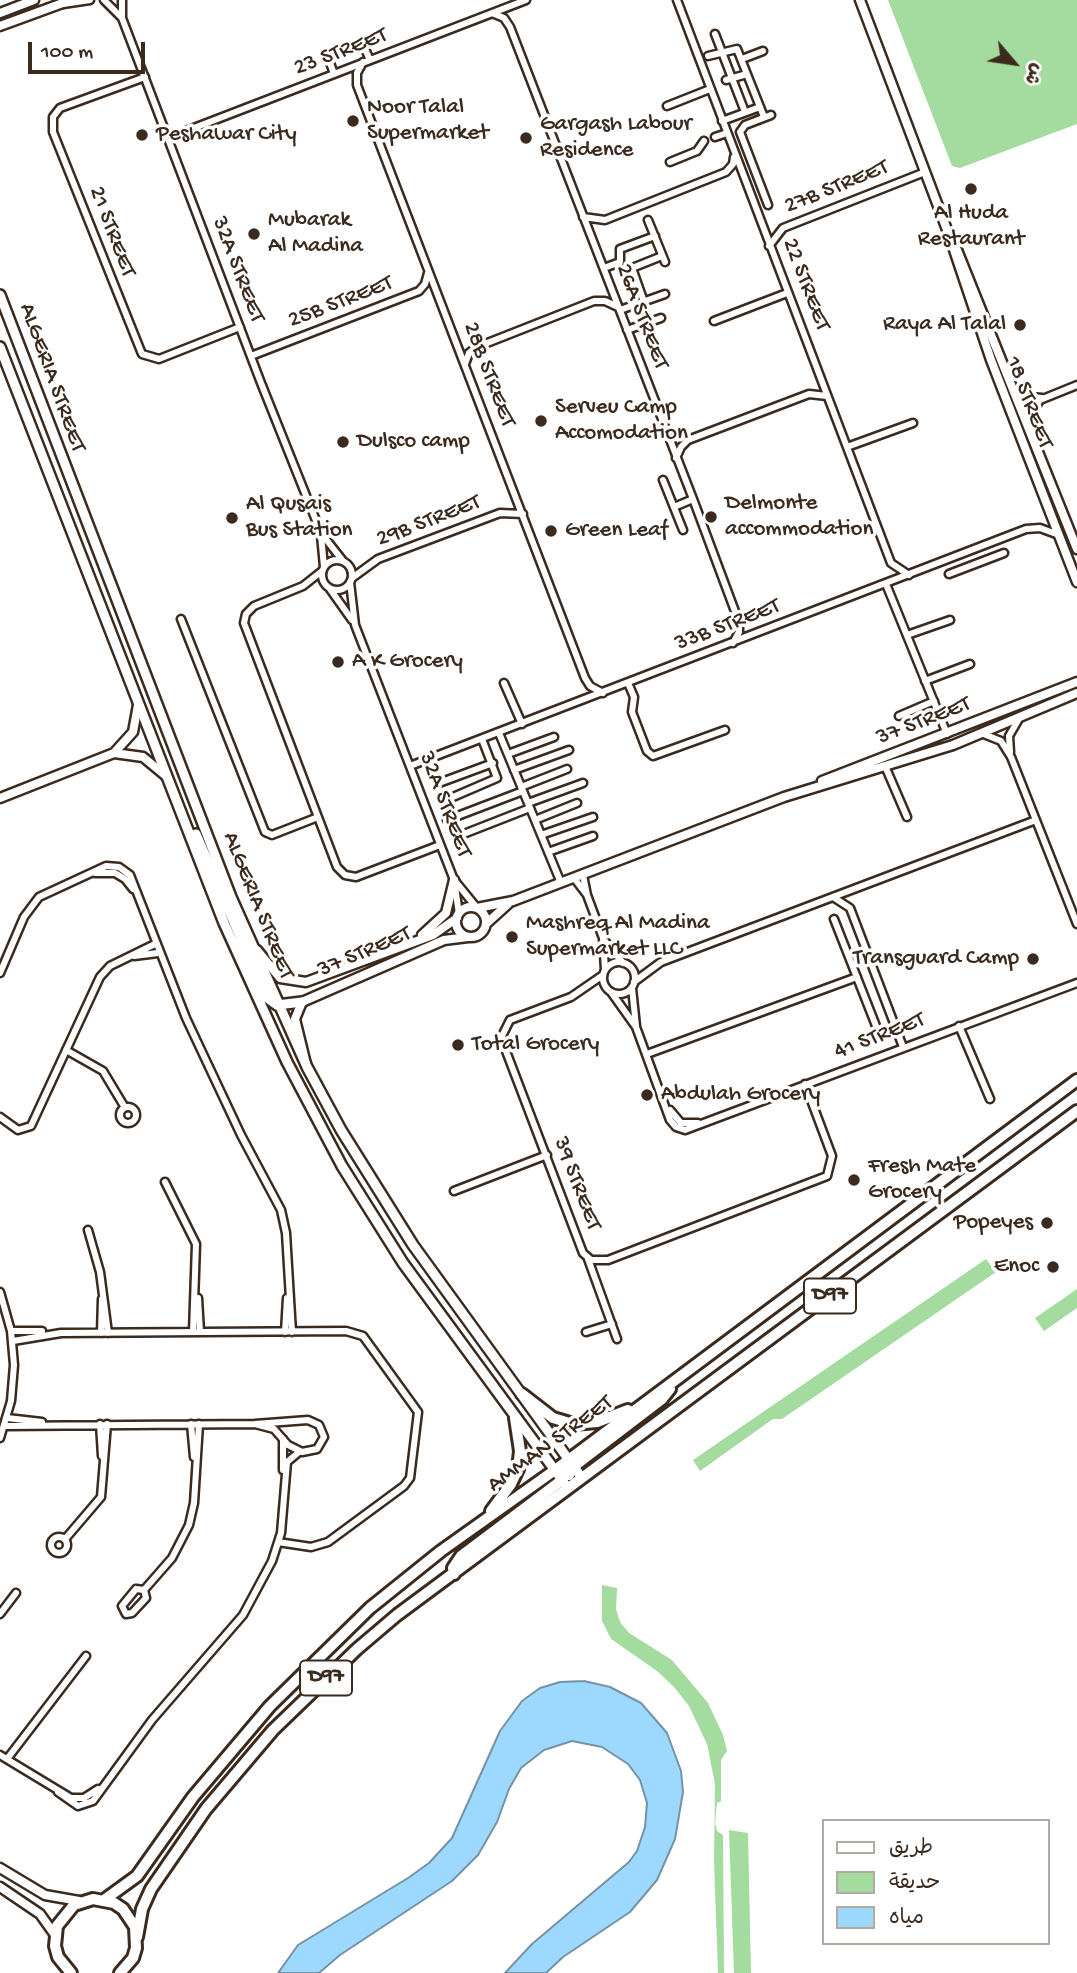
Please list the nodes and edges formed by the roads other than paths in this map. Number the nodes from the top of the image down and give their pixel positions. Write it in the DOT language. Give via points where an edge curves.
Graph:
graph roads {
  1 [pos="34,0"];
  2 [pos="71,0"];
  3 [pos="90,0"];
  4 [pos="104,0"];
  5 [pos="122,0"];
  6 [pos="526,0"];
  7 [pos="677,0"];
  8 [pos="860,0"];
  9 [pos="61,4"];
  10 [pos="0,13"];
  11 [pos="492,13"];
  12 [pos="122,18"];
  13 [pos="0,26"];
  14 [pos="715,34"];
  15 [pos="722,51"];
  16 [pos="763,51"];
  17 [pos="708,56"];
  18 [pos="742,60"];
  19 [pos="366,61"];
  20 [pos="334,74"];
  21 [pos="747,74"];
  22 [pos="145,77"];
  23 [pos="729,80"];
  24 [pos="710,89"];
  25 [pos="667,106"];
  26 [pos="760,107"];
  27 [pos="745,113"];
  28 [pos="722,121"];
  29 [pos="727,133"];
  30 [pos="715,137"];
  31 [pos="168,138"];
  32 [pos="704,141"];
  33 [pos="734,152"];
  34 [pos="670,162"];
  35 [pos="925,172"];
  36 [pos="768,205"];
  37 [pos="583,217"];
  38 [pos="648,220"];
  39 [pos="949,235"];
  40 [pos="655,236"];
  41 [pos="769,246"];
  42 [pos="427,268"];
  43 [pos="604,268"];
  44 [pos="787,293"];
  45 [pos="0,295"];
  46 [pos="665,295"];
  47 [pos="644,302"];
  48 [pos="619,309"];
  49 [pos="661,318"];
  50 [pos="715,321"];
  51 [pos="240,327"];
  52 [pos="627,330"];
  53 [pos="0,348"];
  54 [pos="251,356"];
  55 [pos="465,366"];
  56 [pos="1077,385"];
  57 [pos="1014,390"];
  58 [pos="828,397"];
  59 [pos="1044,398"];
  60 [pos="1027,421"];
  61 [pos="913,423"];
  62 [pos="847,447"];
  63 [pos="676,458"];
  64 [pos="663,480"];
  65 [pos="693,499"];
  66 [pos="674,507"];
  67 [pos="523,514"];
  68 [pos="683,530"];
  69 [pos="321,533"];
  70 [pos="1059,535"];
  71 [pos="1077,549"];
  72 [pos="971,551"];
  73 [pos="1004,553"];
  74 [pos="343,561"];
  75 [pos="976,564"];
  76 [pos="323,569"];
  77 [pos="949,574"];
  78 [pos="909,575"];
  79 [pos="351,580"];
  80 [pos="1077,582"];
  81 [pos="886,584"];
  82 [pos="328,587"];
  83 [pos="181,619"];
  84 [pos="950,620"];
  85 [pos="355,625"];
  86 [pos="907,635"];
  87 [pos="733,643"];
  88 [pos="970,664"];
  89 [pos="925,681"];
  90 [pos="504,682"];
  91 [pos="1077,682"];
  92 [pos="628,684"];
  93 [pos="603,693"];
  94 [pos="1074,695"];
  95 [pos="934,701"];
  96 [pos="138,704"];
  97 [pos="899,716"];
  98 [pos="1021,716"];
  99 [pos="522,724"];
  100 [pos="725,730"];
  101 [pos="499,733"];
  102 [pos="981,733"];
  103 [pos="947,734"];
  104 [pos="554,737"];
  105 [pos="482,739"];
  106 [pos="569,750"];
  107 [pos="114,753"];
  108 [pos="508,754"];
  109 [pos="1011,757"];
  110 [pos="493,763"];
  111 [pos="410,766"];
  112 [pos="885,766"];
  113 [pos="568,769"];
  114 [pos="514,771"];
  115 [pos="167,777"];
  116 [pos="439,783"];
  117 [pos="583,783"];
  118 [pos="522,789"];
  119 [pos="784,797"];
  120 [pos="0,798"];
  121 [pos="446,800"];
  122 [pos="578,803"];
  123 [pos="529,805"];
  124 [pos="179,806"];
  125 [pos="318,817"];
  126 [pos="593,817"];
  127 [pos="907,817"];
  128 [pos="447,820"];
  129 [pos="535,820"];
  130 [pos="1035,820"];
  131 [pos="461,835"];
  132 [pos="541,835"];
  133 [pos="593,836"];
  134 [pos="440,845"];
  135 [pos="548,852"];
  136 [pos="583,875"];
  137 [pos="574,878"];
  138 [pos="454,880"];
  139 [pos="561,883"];
  140 [pos="587,895"];
  141 [pos="833,897"];
  142 [pos="513,901"];
  143 [pos="477,908"];
  144 [pos="458,916"];
  145 [pos="834,919"];
  146 [pos="487,923"];
  147 [pos="1077,924"];
  148 [pos="247,935"];
  149 [pos="468,937"];
  150 [pos="603,938"];
  151 [pos="412,943"];
  152 [pos="155,944"];
  153 [pos="158,953"];
  154 [pos="134,956"];
  155 [pos="870,961"];
  156 [pos="623,963"];
  157 [pos="852,966"];
  158 [pos="0,973"];
  159 [pos="604,973"];
  160 [pos="857,976"];
  161 [pos="1077,981"];
  162 [pos="633,985"];
  163 [pos="611,992"];
  164 [pos="302,1002"];
  165 [pos="276,1004"];
  166 [pos="893,1021"];
  167 [pos="959,1026"];
  168 [pos="636,1027"];
  169 [pos="903,1047"];
  170 [pos="66,1050"];
  171 [pos="647,1054"];
  172 [pos="307,1067"];
  173 [pos="1077,1080"];
  174 [pos="805,1084"];
  175 [pos="990,1100"];
  176 [pos="124,1106"];
  177 [pos="1077,1111"];
  178 [pos="0,1117"];
  179 [pos="547,1155"];
  180 [pos="165,1182"];
  181 [pos="454,1191"];
  182 [pos="88,1230"];
  183 [pos="588,1258"];
  184 [pos="602,1262"];
  185 [pos="594,1278"];
  186 [pos="0,1292"];
  187 [pos="612,1324"];
  188 [pos="11,1331"];
  189 [pos="196,1332"];
  190 [pos="288,1332"];
  191 [pos="586,1332"];
  192 [pos="61,1333"];
  193 [pos="105,1333"];
  194 [pos="617,1339"];
  195 [pos="13,1341"];
  196 [pos="675,1380"];
  197 [pos="522,1394"];
  198 [pos="643,1404"];
  199 [pos="7,1418"];
  200 [pos="515,1418"];
  201 [pos="51,1424"];
  202 [pos="103,1424"];
  203 [pos="195,1424"];
  204 [pos="255,1424"];
  205 [pos="4,1426"];
  206 [pos="0,1438"];
  207 [pos="283,1439"];
  208 [pos="299,1452"];
  209 [pos="571,1463"];
  210 [pos="285,1475"];
  211 [pos="568,1480"];
  212 [pos="484,1520"];
  213 [pos="66,1538"];
  214 [pos="278,1542"];
  215 [pos="144,1590"];
  216 [pos="16,1594"];
  217 [pos="0,1614"];
  218 [pos="86,1656"];
  219 [pos="3,1757"];
  220 [pos="0,1868"];
  221 [pos="0,1887"];
  222 [pos="104,1900"];
  223 [pos="82,1901"];
  224 [pos="55,1935"];
  225 [pos="137,1937"];
  226 [pos="66,1971"];
  227 [pos="120,1973"];
  1 -- 10 [label="street"];
  2 -- 9 [label="street"];
  3 -- 9 [label="street"];
  4 -- 12 [label="street, 32A STREET"];
  5 -- 12 [label="street, 32A STREET"];
  6 -- 11 [label="street, 23 STREET"];
  7 -- 24 [label="street, 22 STREET"];
  8 -- 35 [label="street, 18 STREET"];
  9 -- 13 [label="street"];
  11 -- 19 [label="street, 23 STREET"];
  11 -- 37 [label="street, 26A STREET" via="510,27"];
  12 -- 22 [label="street, 32A STREET"];
  14 -- 15 [label="street"];
  15 -- 17 [label="street"];
  15 -- 18 [label="street" via="736,48"];
  15 -- 23 [label="street"];
  16 -- 18 [label="street"];
  18 -- 21 [label="street"];
  19 -- 20 [label="street, 23 STREET"];
  19 -- 20 [label="street" via="365,49 359,47 333,55 329,60"];
  19 -- 42 [label="street, 28B STREET" via="356,83"];
  20 -- 31 [label="street, 23 STREET"];
  21 -- 23 [label="street"];
  21 -- 26 [label="street"];
  22 -- 31 [label="street, 32A STREET"];
  22 -- 51 [label="street, 21 STREET" via="60,108 53,117 54,132 142,354 159,359"];
  23 -- 27 [label="street"];
  24 -- 25 [label="street"];
  24 -- 28 [label="street, 22 STREET"];
  26 -- 27 [label="street"];
  26 -- 36 [label="street" via="768,116 745,125 740,132"];
  27 -- 28 [label="street"];
  28 -- 29 [label="street, 22 STREET"];
  29 -- 30 [label="street"];
  29 -- 33 [label="street, 22 STREET"];
  31 -- 51 [label="street, 32A STREET"];
  32 -- 34 [label="street" via="696,151"];
  33 -- 37 [label="street" via="732,166 723,173 605,220"];
  33 -- 41 [label="street, 22 STREET"];
  35 -- 39 [label="street, 18 STREET"];
  35 -- 41 [label="street, 27B STREET" via="783,228"];
  37 -- 43 [label="street, 26A STREET"];
  38 -- 40 [label="street"];
  39 -- 57 [label="street, 18 STREET"];
  39 -- 70 [label="street, 18 STREET" via="991,360"];
  40 -- 43 [label="street" via="620,248 621,262"];
  40 -- 47 [label="street" via="664,259 632,268"];
  41 -- 44 [label="street, 22 STREET"];
  42 -- 54 [label="street, 25B STREET" via="426,282 419,291"];
  42 -- 55 [label="street, 28B STREET"];
  43 -- 48 [label="street, 26A STREET"];
  44 -- 50 [label="street"];
  44 -- 58 [label="street, 22 STREET"];
  45 -- 148 [label="main road, ALGERIA STREET"];
  46 -- 47 [label="street"];
  47 -- 48 [label="street"];
  48 -- 52 [label="street, 26A STREET"];
  48 -- 55 [label="street" via="594,301 477,347 469,353"];
  49 -- 52 [label="street"];
  51 -- 54 [label="street, 32A STREET"];
  52 -- 63 [label="street, 26A STREET"];
  53 -- 96 [label="main road, ALGERIA STREET"];
  54 -- 69 [label="street, 32A STREET"];
  55 -- 67 [label="street, 28B STREET"];
  56 -- 59 [label="street"];
  57 -- 59 [label="street"];
  57 -- 60 [label="street, 18 STREET"];
  58 -- 62 [label="street, 22 STREET"];
  58 -- 63 [label="street" via="809,394 688,440"];
  59 -- 60 [label="street"];
  60 -- 71 [label="street, 18 STREET"];
  61 -- 62 [label="street"];
  62 -- 78 [label="street, 22 STREET" via="891,563"];
  63 -- 65 [label="street, 26A STREET"];
  64 -- 66 [label="street"];
  65 -- 66 [label="street"];
  65 -- 87 [label="street, 26A STREET" via="739,622"];
  66 -- 68 [label="street"];
  67 -- 79 [label="street, 29B STREET" via="487,517 378,559"];
  67 -- 93 [label="street, 28B STREET" via="585,678"];
  69 -- 74 [label="street, 32A STREET"];
  69 -- 76 [label="street, 32A STREET"];
  70 -- 72 [label="street, 33B STREET" via="1030,527"];
  70 -- 80 [label="street, 18 STREET"];
  72 -- 75 [label="street"];
  72 -- 78 [label="street, 33B STREET"];
  73 -- 75 [label="street"];
  74 -- 76 [label="street" via="334,560"];
  74 -- 79 [label="street" via="349,566"];
  75 -- 77 [label="street"];
  76 -- 82 [label="street"];
  76 -- 125 [label="street" via="303,586 254,606 244,624"];
  78 -- 81 [label="street, 33B STREET"];
  79 -- 82 [label="street" via="340,590"];
  79 -- 85 [label="street, 32A STREET"];
  81 -- 86 [label="street"];
  81 -- 87 [label="street, 33B STREET"];
  82 -- 85 [label="street, 32A STREET"];
  83 -- 125 [label="street" via="265,832 272,835"];
  84 -- 86 [label="street"];
  85 -- 111 [label="street, 32A STREET"];
  86 -- 89 [label="street"];
  87 -- 92 [label="street, 33B STREET"];
  88 -- 89 [label="street"];
  89 -- 95 [label="street"];
  90 -- 99 [label="street"];
  91 -- 103 [label="street, 37 STREET"];
  92 -- 93 [label="street, 33B STREET"];
  92 -- 100 [label="street" via="634,697 632,712 653,756"];
  93 -- 99 [label="street, 33B STREET"];
  94 -- 98 [label="street, 37 STREET"];
  95 -- 97 [label="street"];
  95 -- 103 [label="street"];
  96 -- 107 [label="street" via="133,732"];
  96 -- 115 [label="main road, ALGERIA STREET"];
  98 -- 102 [label="street, 37 STREET"];
  98 -- 109 [label="street" via="1009,736"];
  99 -- 101 [label="street, 33B STREET"];
  101 -- 105 [label="street, 33B STREET"];
  101 -- 108 [label="street"];
  102 -- 109 [label="street" via="1001,741"];
  102 -- 112 [label="street, 37 STREET"];
  103 -- 119 [label="street, 37 STREET"];
  104 -- 108 [label="street"];
  105 -- 110 [label="street"];
  105 -- 111 [label="street, 33B STREET"];
  106 -- 114 [label="street"];
  107 -- 115 [label="street" via="144,757"];
  107 -- 120 [label="street"];
  108 -- 114 [label="street"];
  109 -- 130 [label="street"];
  110 -- 116 [label="street"];
  110 -- 121 [label="street" via="498,776 495,781"];
  111 -- 134 [label="street, 32A STREET"];
  112 -- 119 [label="street, 37 STREET"];
  112 -- 127 [label="street"];
  113 -- 118 [label="street"];
  114 -- 118 [label="street"];
  115 -- 124 [label="main road, ALGERIA STREET"];
  117 -- 123 [label="street"];
  118 -- 123 [label="street"];
  118 -- 128 [label="street"];
  119 -- 136 [label="street, 37 STREET"];
  122 -- 129 [label="street"];
  123 -- 129 [label="street"];
  123 -- 131 [label="street"];
  124 -- 165 [label="main road" via="190,819 266,997"];
  124 -- 200 [label="main road, ALGERIA STREET" via="271,1030 322,1130 403,1263"];
  125 -- 134 [label="street" via="337,867 349,877"];
  126 -- 132 [label="street"];
  129 -- 132 [label="street"];
  130 -- 141 [label="street"];
  130 -- 147 [label="street"];
  132 -- 135 [label="street"];
  133 -- 135 [label="street"];
  134 -- 138 [label="street, 32A STREET"];
  135 -- 139 [label="street"];
  136 -- 137 [label="street, 37 STREET"];
  136 -- 140 [label="street"];
  137 -- 139 [label="street, 37 STREET"];
  137 -- 140 [label="street"];
  138 -- 143 [label="street, 32A STREET"];
  138 -- 144 [label="street, 32A STREET"];
  138 -- 151 [label="street" via="442,919"];
  139 -- 142 [label="street, 37 STREET"];
  140 -- 150 [label="street"];
  141 -- 155 [label="street" via="850,908"];
  141 -- 162 [label="street" via="661,962"];
  142 -- 143 [label="street, 37 STREET"];
  142 -- 146 [label="street, 37 STREET"];
  143 -- 144 [label="street" via="466,908"];
  143 -- 146 [label="street"];
  144 -- 149 [label="street" via="458,930"];
  144 -- 151 [label="street, 37 STREET"];
  145 -- 157 [label="street"];
  146 -- 149 [label="street" via="481,934"];
  148 -- 151 [label="street, 37 STREET" via="275,974 300,983"];
  148 -- 165 [label="main road, ALGERIA STREET"];
  149 -- 164 [label="street, 37 STREET" via="444,940"];
  150 -- 156 [label="street"];
  150 -- 159 [label="street"];
  152 -- 153 [label="street"];
  152 -- 154 [label="street"];
  152 -- 158 [label="street" via="125,878 116,873 88,874 50,890 33,903"];
  153 -- 154 [label="street"];
  153 -- 190 [label="street" via="220,1092 278,1201 286,1233"];
  154 -- 170 [label="street" via="110,966 100,976"];
  155 -- 157 [label="street"];
  155 -- 166 [label="street"];
  156 -- 159 [label="street" via="615,963"];
  156 -- 162 [label="street" via="634,973"];
  157 -- 160 [label="street"];
  159 -- 163 [label="street" via="604,985"];
  159 -- 179 [label="street, 39 STREET" via="572,997 510,1020 502,1034"];
  160 -- 166 [label="street" via="877,1028"];
  160 -- 171 [label="street"];
  161 -- 167 [label="street, 41 STREET"];
  162 -- 163 [label="street" via="625,993"];
  162 -- 168 [label="street"];
  163 -- 168 [label="street"];
  164 -- 165 [label="main road"];
  164 -- 172 [label="street, 37 STREET" via="295,1019"];
  165 -- 172 [label="main road, ALGERIA STREET"];
  166 -- 169 [label="street"];
  167 -- 169 [label="street, 41 STREET"];
  167 -- 175 [label="street"];
  168 -- 171 [label="street"];
  169 -- 174 [label="street, 41 STREET"];
  170 -- 176 [label="street" via="103,1071"];
  170 -- 178 [label="street" via="31,1126 18,1130"];
  171 -- 174 [label="street, 41 STREET" via="668,1107 684,1124 707,1122"];
  172 -- 197 [label="main road, ALGERIA STREET" via="384,1203"];
  173 -- 196 [label="main road, AMMAN STREET / D97"];
  174 -- 184 [label="street, 39 STREET" via="832,1156 827,1176"];
  177 -- 211 [label="main road, AMMAN STREET / D97"];
  179 -- 181 [label="street"];
  179 -- 183 [label="street, 39 STREET"];
  180 -- 189 [label="street" via="194,1239"];
  182 -- 193 [label="street" via="103,1287"];
  183 -- 184 [label="street, 39 STREET"];
  183 -- 185 [label="street"];
  184 -- 185 [label="street"];
  185 -- 187 [label="street"];
  186 -- 188 [label="street"];
  187 -- 191 [label="street"];
  187 -- 194 [label="street"];
  188 -- 192 [label="street"];
  188 -- 195 [label="street"];
  189 -- 190 [label="street"];
  189 -- 193 [label="street"];
  190 -- 214 [label="street" via="346,1331 363,1336 413,1403 419,1422 411,1474 404,1486 328,1542 312,1547"];
  192 -- 193 [label="street"];
  192 -- 195 [label="street"];
  195 -- 199 [label="street" via="14,1376"];
  196 -- 198 [label="main road, AMMAN STREET / D97"];
  196 -- 209 [label="main road" via="662,1399"];
  197 -- 198 [label="main road" via="553,1418 573,1424 597,1422"];
  197 -- 209 [label="main road, ALGERIA STREET"];
  198 -- 209 [label="main road, AMMAN STREET / D97"];
  199 -- 201 [label="street"];
  199 -- 205 [label="street"];
  200 -- 211 [label="main road, ALGERIA STREET"];
  200 -- 212 [label="main road" via="518,1469"];
  201 -- 202 [label="street"];
  201 -- 205 [label="street"];
  202 -- 203 [label="street"];
  202 -- 213 [label="street" via="99,1501"];
  203 -- 204 [label="street"];
  203 -- 215 [label="street" via="194,1503 184,1536"];
  204 -- 207 [label="street" via="270,1427"];
  204 -- 208 [label="street" via="309,1420 319,1425 324,1434 319,1446"];
  205 -- 206 [label="street"];
  207 -- 208 [label="street"];
  207 -- 210 [label="street"];
  208 -- 210 [label="street" via="289,1458"];
  209 -- 211 [label="main road, AMMAN STREET / D97"];
  209 -- 211 [label="main road"];
  210 -- 214 [label="street"];
  211 -- 212 [label="main road, AMMAN STREET / D97"];
  211 -- 225 [label="main road, AMMAN STREET / D97" via="356,1649 257,1748 206,1809 151,1889"];
  212 -- 222 [label="main road, AMMAN STREET / D97" via="402,1582 304,1670 193,1797 138,1876"];
  214 -- 219 [label="street" via="262,1585 243,1615 102,1786 81,1799 58,1792"];
  216 -- 217 [label="street"];
  218 -- 219 [label="street"];
  220 -- 223 [label="street" via="45,1895"];
  221 -- 224 [label="street" via="40,1914"];
  222 -- 223 [label="main road"];
  222 -- 225 [label="main road" via="130,1917"];
  223 -- 224 [label="main road" via="67,1911"];
  224 -- 226 [label="main road" via="58,1957"];
  225 -- 227 [label="main road, AMMAN STREET" via="133,1958"];
}
